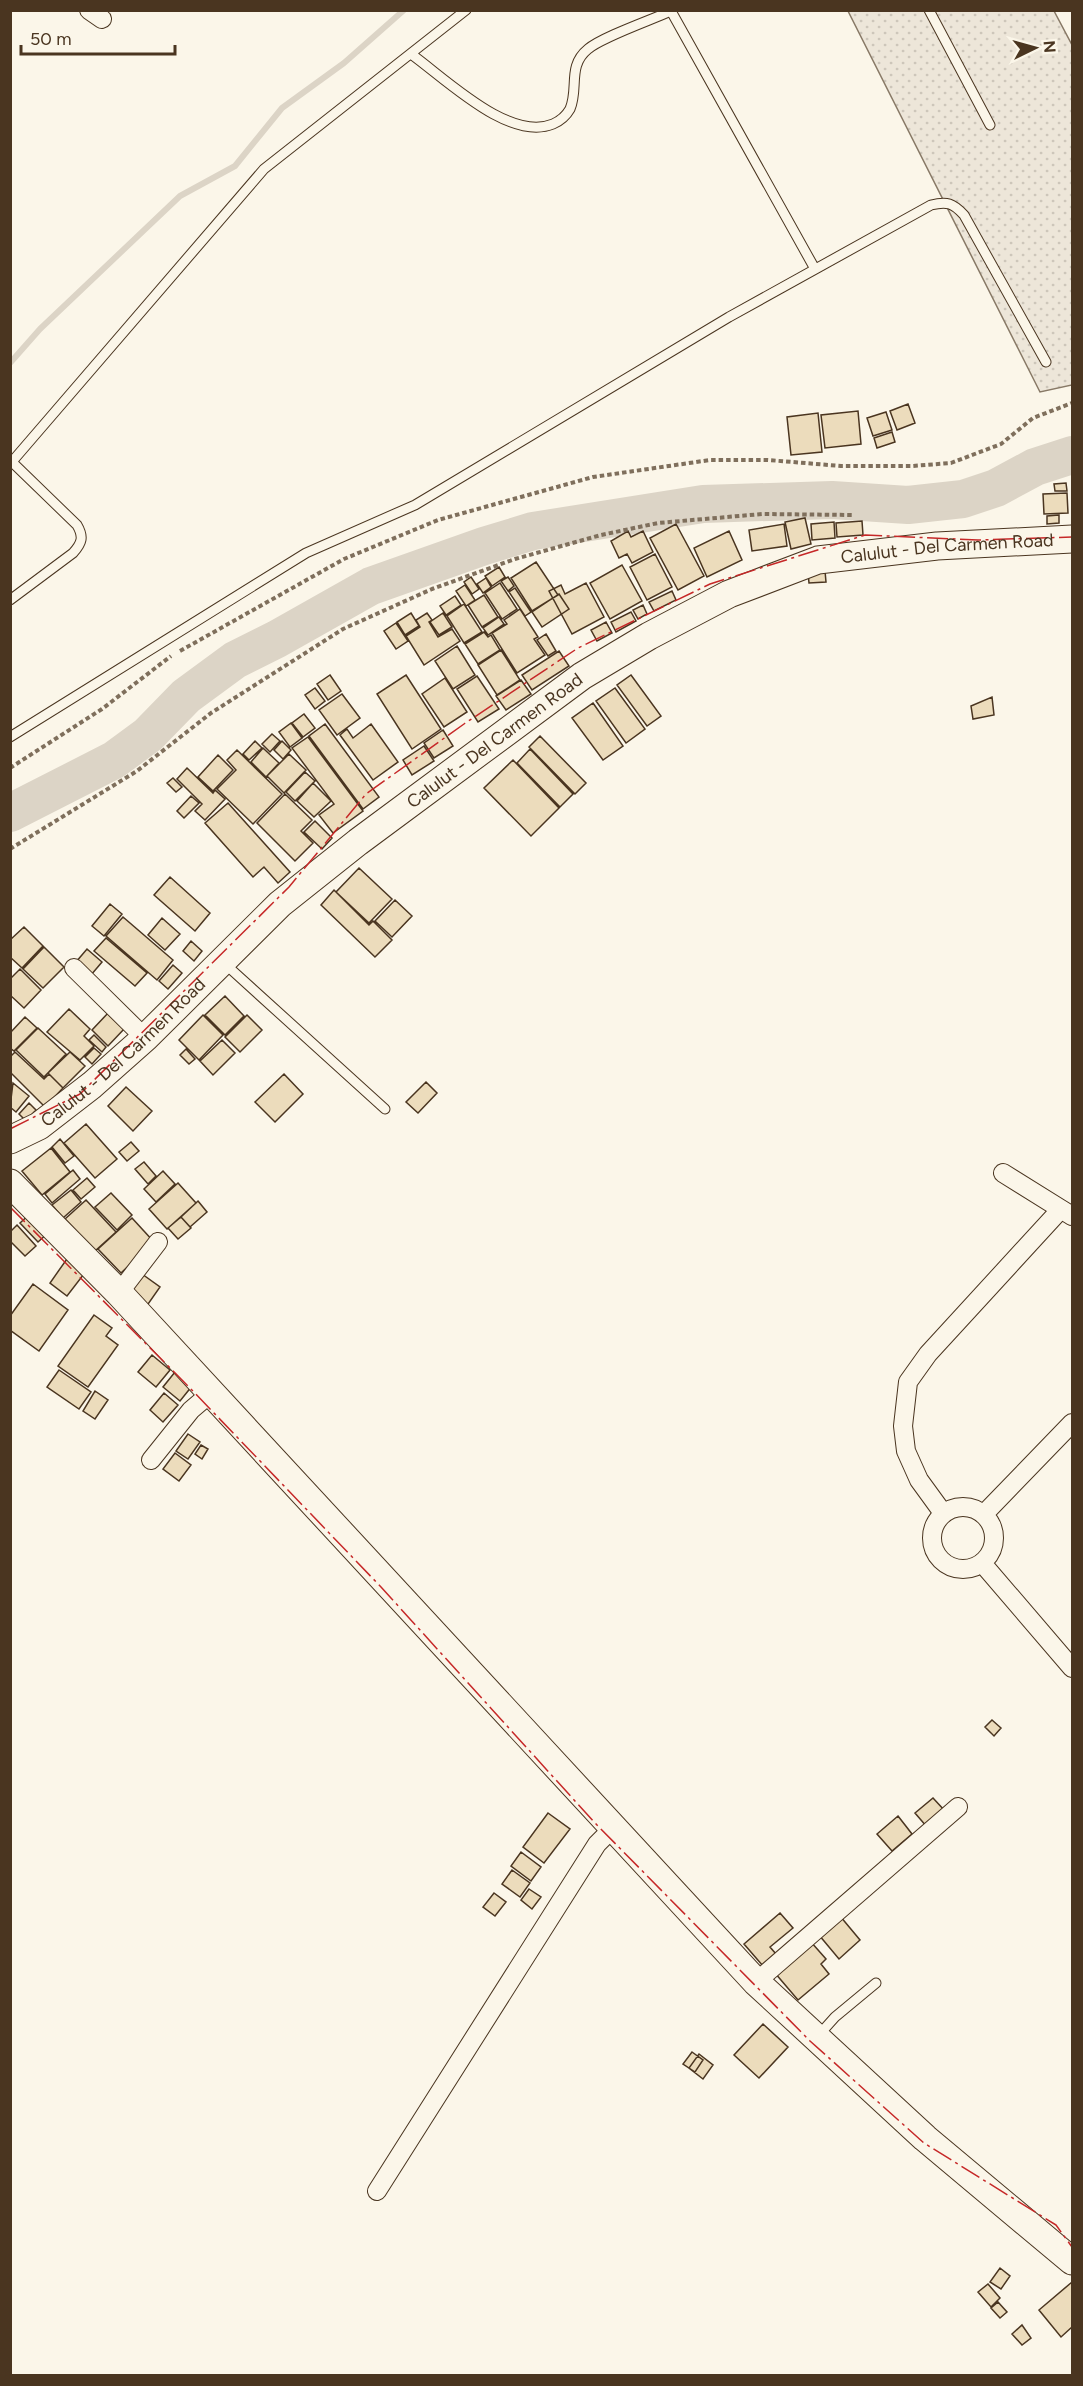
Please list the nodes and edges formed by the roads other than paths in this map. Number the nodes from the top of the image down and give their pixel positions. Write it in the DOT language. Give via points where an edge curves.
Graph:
graph roads {
  1 [pos="466,10"];
  2 [pos="929,10"];
  3 [pos="411,54"];
  4 [pos="990,125"];
  5 [pos="815,269"];
  6 [pos="1046,362"];
  7 [pos="11,463"];
  8 [pos="1072,539"];
  9 [pos="10,600"];
  10 [pos="10,737"];
  11 [pos="222,962"];
  12 [pos="74,969"];
  13 [pos="145,1038"];
  14 [pos="385,1109"];
  15 [pos="10,1140"];
  16 [pos="1002,1173"];
  17 [pos="10,1183"];
  18 [pos="1067,1212"];
  19 [pos="158,1242"];
  20 [pos="120,1293"];
  21 [pos="211,1393"];
  22 [pos="1072,1423"];
  23 [pos="151,1460"];
  24 [pos="943,1513"];
  25 [pos="984,1514"];
  26 [pos="982,1563"];
  27 [pos="1072,1668"];
  28 [pos="958,1808"];
  29 [pos="613,1828"];
  30 [pos="756,1982"];
  31 [pos="876,1983"];
  32 [pos="816,2038"];
  33 [pos="377,2191"];
  34 [pos="1072,2260"];
  1 -- 3 [label="lane"];
  2 -- 4 [label="lane"];
  3 -- 5 [label="lane" via="497,117 530,129 561,120 570,109 574,69 589,48 671,10"];
  3 -- 7 [label="lane" via="264,170"];
  5 -- 6 [label="lane" via="931,205 956,205"];
  5 -- 10 [label="lane" via="415,505 306,553"];
  7 -- 9 [label="lane" via="77,525 82,536 73,553"];
  8 -- 11 [label="main road, Calulut - Del Carmen Road" via="937,546 818,560 729,594 582,676 508,729 280,904"];
  11 -- 13 [label="main road, Calulut - Del Carmen Road"];
  11 -- 14 [label="lane"];
  12 -- 13 [label="street"];
  13 -- 15 [label="main road, Calulut - Del Carmen Road" via="48,1119"];
  16 -- 18 [label="street"];
  17 -- 20 [label="main road"];
  18 -- 24 [label="street" via="928,1354 908,1382 903,1426 906,1451 919,1480"];
  19 -- 20 [label="street"];
  20 -- 21 [label="main road"];
  21 -- 23 [label="street" via="191,1410"];
  21 -- 29 [label="main road"];
  22 -- 25 [label="street"];
  24 -- 25 [label="street" via="957,1506 971,1507"];
  24 -- 26 [label="street" via="934,1526 932,1542 938,1557 951,1567 967,1569"];
  25 -- 26 [label="street" via="994,1530 993,1548"];
  26 -- 27 [label="street"];
  28 -- 30 [label="street"];
  29 -- 30 [label="main road"];
  29 -- 33 [label="street" via="597,1844"];
  30 -- 32 [label="main road"];
  31 -- 32 [label="lane"];
  32 -- 34 [label="main road" via="925,2138"];
}
